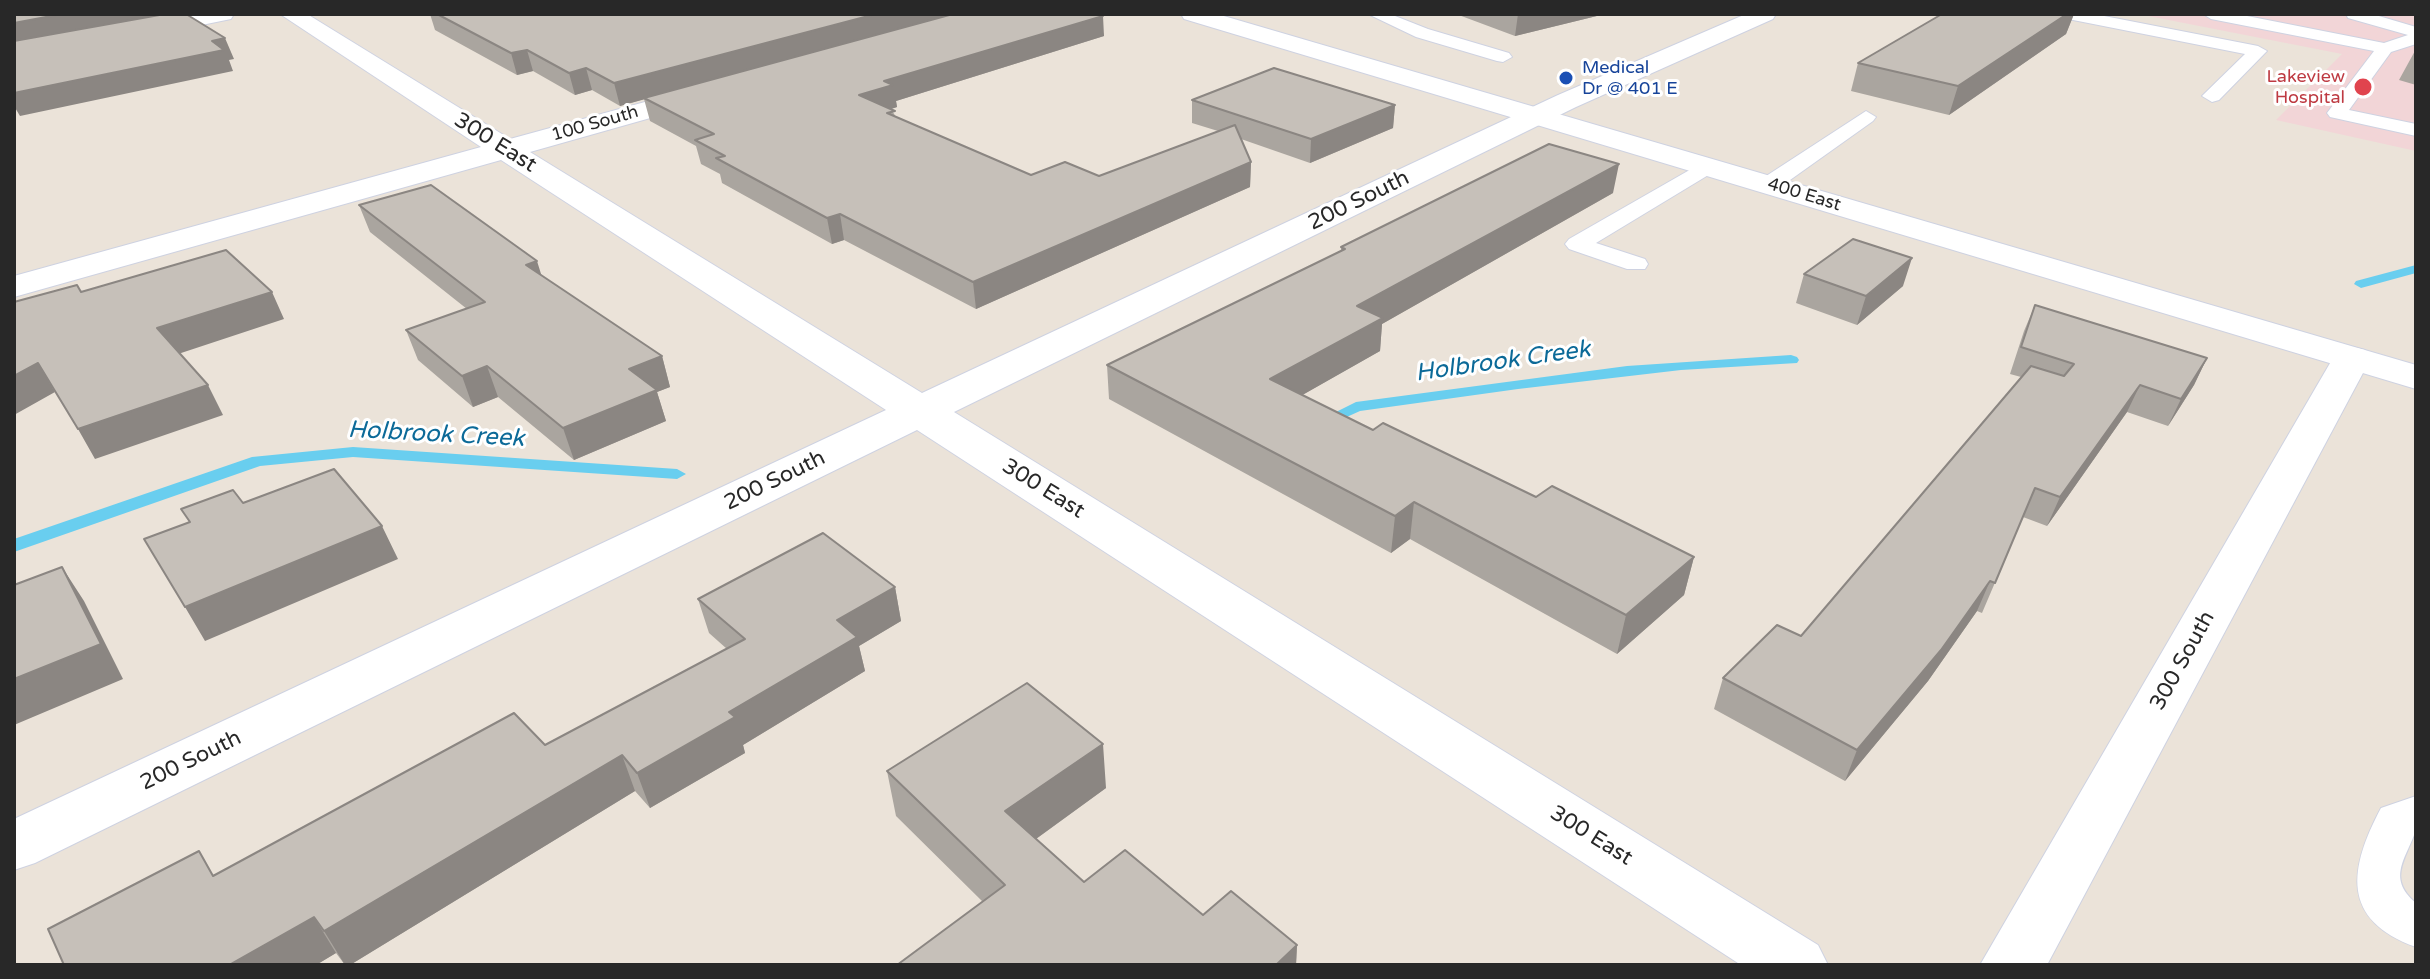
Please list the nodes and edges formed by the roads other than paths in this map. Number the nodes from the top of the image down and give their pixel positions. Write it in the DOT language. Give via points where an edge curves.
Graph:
graph roads {
  1 [pos="223,14"];
  2 [pos="291,14"];
  3 [pos="1376,14"];
  4 [pos="1765,14"];
  5 [pos="2068,14"];
  6 [pos="2211,14"];
  7 [pos="2354,14"];
  8 [pos="1208,16"];
  9 [pos="119,35"];
  10 [pos="2416,35"];
  11 [pos="2385,48"];
  12 [pos="1503,57"];
  13 [pos="730,87"];
  14 [pos="2212,96"];
  15 [pos="1536,116"];
  16 [pos="1866,117"];
  17 [pos="2416,130"];
  18 [pos="505,150"];
  19 [pos="1707,166"];
  20 [pos="1768,185"];
  21 [pos="1636,264"];
  22 [pos="14,287"];
  23 [pos="2352,358"];
  24 [pos="2416,377"];
  25 [pos="920,412"];
  26 [pos="2416,813"];
  27 [pos="14,846"];
  28 [pos="2416,927"];
  29 [pos="1795,965"];
  30 [pos="2013,965"];
  1 -- 9 [label="street"];
  2 -- 18 [label="street, 300 East"];
  3 -- 12 [label="lane"];
  4 -- 15 [label="street, 200 South"];
  5 -- 14 [label="lane" via="2258,51"];
  6 -- 11 [label="lane"];
  7 -- 10 [label="lane"];
  8 -- 15 [label="street, 400 East"];
  10 -- 11 [label="lane"];
  11 -- 17 [label="lane" via="2337,113"];
  13 -- 18 [label="street, 100 South"];
  15 -- 19 [label="street, 400 East"];
  15 -- 25 [label="street, 200 South"];
  16 -- 20 [label="lane"];
  18 -- 22 [label="street, 100 South"];
  18 -- 25 [label="street, 300 East"];
  19 -- 20 [label="street, 400 East"];
  19 -- 21 [label="lane" via="1577,244"];
  20 -- 23 [label="street, 400 East"];
  23 -- 24 [label="street, 400 East"];
  23 -- 30 [label="street, 300 South"];
  25 -- 27 [label="street, 200 South"];
  25 -- 29 [label="street, 300 East"];
  26 -- 28 [label="lane" via="2396,820 2375,884 2383,903"];
}
